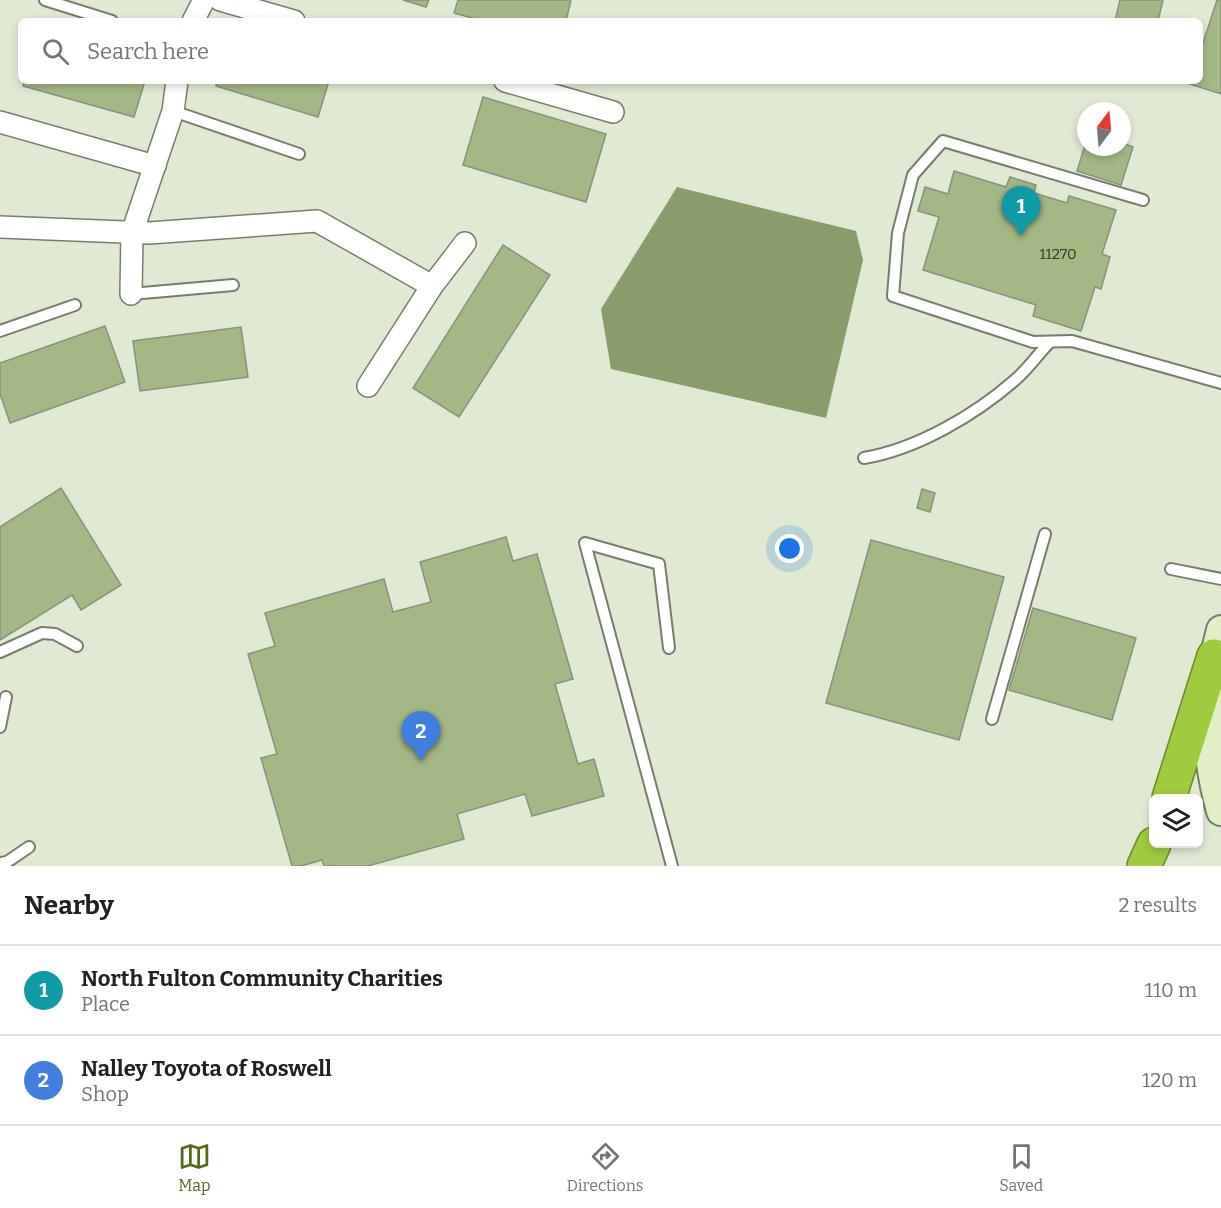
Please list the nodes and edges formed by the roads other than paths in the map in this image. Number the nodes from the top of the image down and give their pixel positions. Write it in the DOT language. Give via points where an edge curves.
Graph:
graph roads {
  1 [pos="45,0"];
  2 [pos="204,0"];
  3 [pos="220,0"];
  4 [pos="102,18"];
  5 [pos="195,18"];
  6 [pos="283,18"];
  7 [pos="177,84"];
  8 [pos="515,84"];
  9 [pos="173,111"];
  10 [pos="613,112"];
  11 [pos="0,122"];
  12 [pos="299,154"];
  13 [pos="155,166"];
  14 [pos="1143,200"];
  15 [pos="0,227"];
  16 [pos="132,233"];
  17 [pos="465,243"];
  18 [pos="233,285"];
  19 [pos="432,286"];
  20 [pos="131,294"];
  21 [pos="75,305"];
  22 [pos="0,332"];
  23 [pos="1050,342"];
  24 [pos="1221,383"];
  25 [pos="368,386"];
  26 [pos="864,458"];
  27 [pos="1045,534"];
  28 [pos="1171,569"];
  29 [pos="1221,579"];
  30 [pos="1218,643"];
  31 [pos="77,646"];
  32 [pos="669,648"];
  33 [pos="0,652"];
  34 [pos="6,698"];
  35 [pos="992,719"];
  36 [pos="0,727"];
  37 [pos="1170,794"];
  38 [pos="1221,811"];
  39 [pos="29,847"];
  40 [pos="1152,848"];
  41 [pos="0,863"];
  42 [pos="672,866"];
  43 [pos="1144,866"];
  1 -- 4 [label="lane"];
  2 -- 5 [label="street"];
  3 -- 6 [label="street"];
  7 -- 9 [label="street"];
  8 -- 10 [label="street"];
  9 -- 12 [label="lane"];
  9 -- 13 [label="street"];
  11 -- 13 [label="street"];
  13 -- 16 [label="street"];
  14 -- 23 [label="lane" via="943,141 913,175 898,233 893,296 1033,342"];
  15 -- 16 [label="street"];
  16 -- 19 [label="street" via="317,221"];
  16 -- 20 [label="street"];
  17 -- 19 [label="street"];
  18 -- 20 [label="lane"];
  19 -- 25 [label="street"];
  21 -- 22 [label="lane"];
  23 -- 24 [label="lane" via="1072,341"];
  23 -- 26 [label="lane" via="1016,380 957,423 888,454"];
  27 -- 35 [label="lane"];
  28 -- 29 [label="lane"];
  30 -- 37 [label="highway"];
  30 -- 38 [label="street" via="1208,704 1207,743"];
  31 -- 33 [label="lane" via="55,634 42,633"];
  32 -- 42 [label="lane" via="659,564 585,543"];
  34 -- 36 [label="lane"];
  39 -- 41 [label="lane"];
  40 -- 43 [label="highway"];
}
